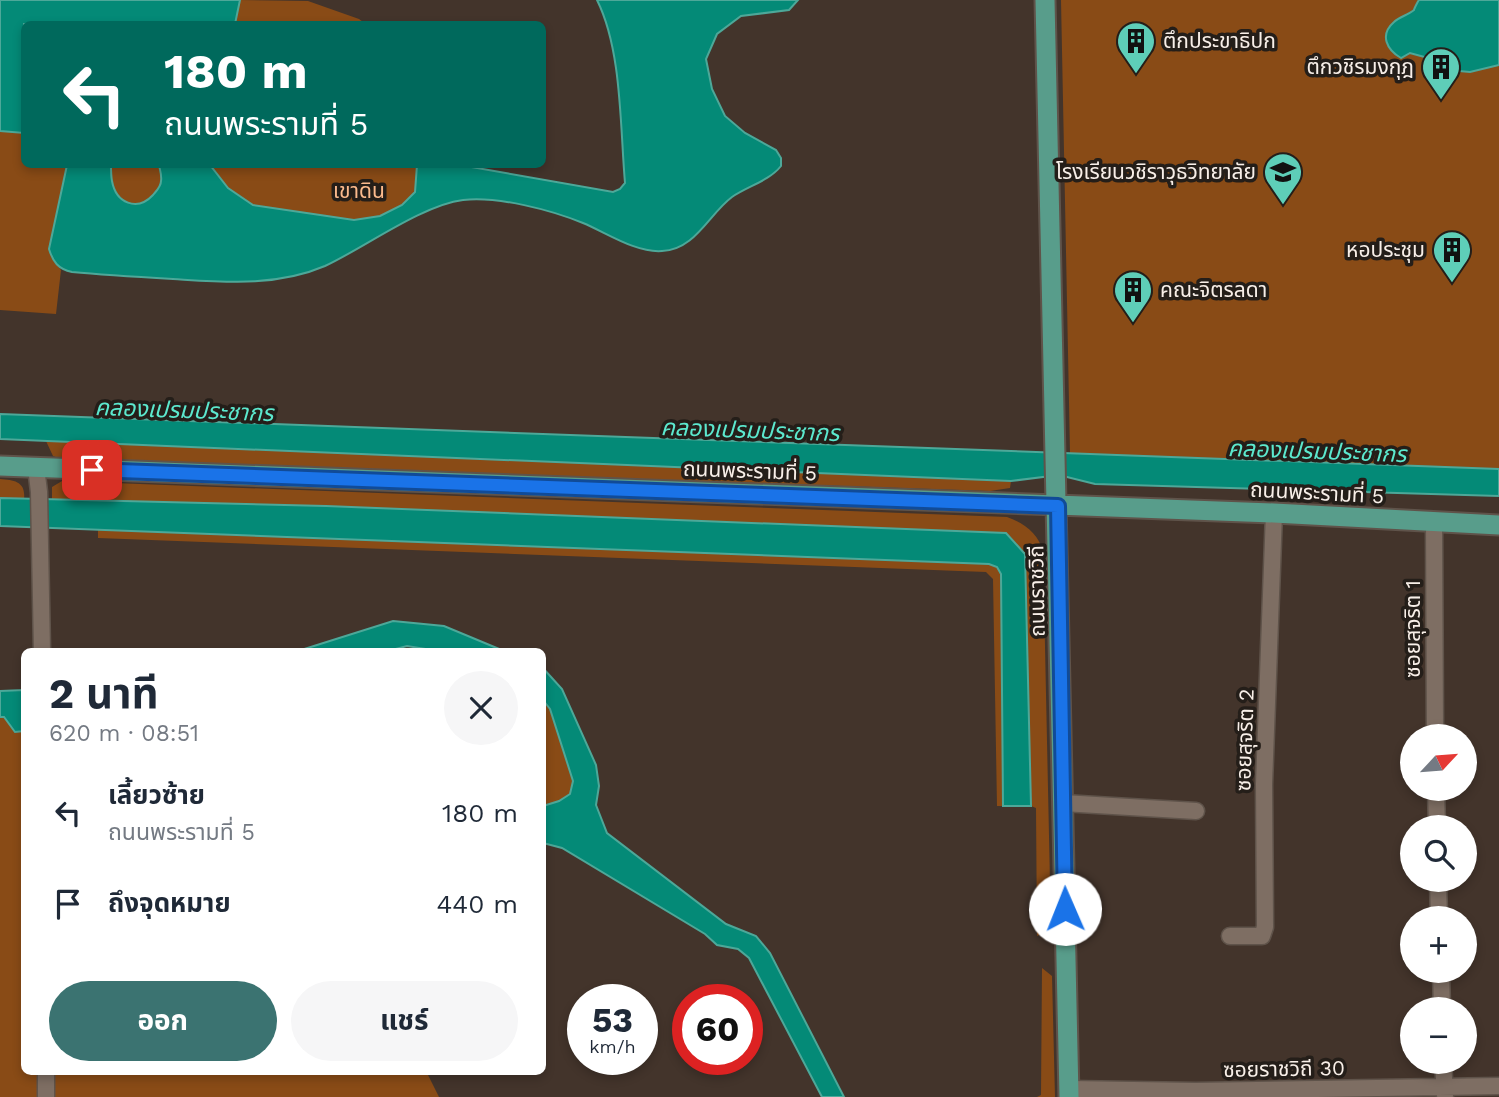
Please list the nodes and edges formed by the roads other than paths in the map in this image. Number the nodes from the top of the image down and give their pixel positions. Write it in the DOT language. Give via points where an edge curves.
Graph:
graph roads {
  1 [pos="1045,0"];
  2 [pos="0,466"];
  3 [pos="36,467"];
  4 [pos="1058,506"];
  5 [pos="1274,513"];
  6 [pos="1434,521"];
  7 [pos="1499,524"];
  8 [pos="42,648"];
  9 [pos="1434,724"];
  10 [pos="1063,803"];
  11 [pos="1196,811"];
  12 [pos="1230,936"];
  13 [pos="1443,1074"];
  14 [pos="46,1075"];
  15 [pos="1499,1086"];
  16 [pos="1444,1092"];
  17 [pos="1069,1093"];
  18 [pos="46,1097"];
  1 -- 4 [label="main road, ถนนราชวิถี"];
  2 -- 3 [label="main road, ถนนพระรามที่ 5"];
  3 -- 4 [label="main road, ถนนพระรามที่ 5"];
  3 -- 8 [label="street"];
  4 -- 5 [label="main road, ถนนพระรามที่ 5"];
  4 -- 10 [label="main road, ถนนราชวิถี"];
  5 -- 6 [label="main road, ถนนพระรามที่ 5"];
  5 -- 12 [label="street, ซอยสุจริต 2" via="1264,784 1265,927 1262,936"];
  6 -- 7 [label="main road, ถนนพระรามที่ 5"];
  6 -- 9 [label="street, ซอยสุจริต 1"];
  10 -- 11 [label="street"];
  10 -- 17 [label="main road, ถนนราชวิถี"];
  13 -- 16 [label="street"];
  14 -- 18 [label="street"];
  15 -- 16 [label="street, ซอยราชวิถี 30"];
  16 -- 17 [label="street, ซอยราชวิถี 30"];
}
